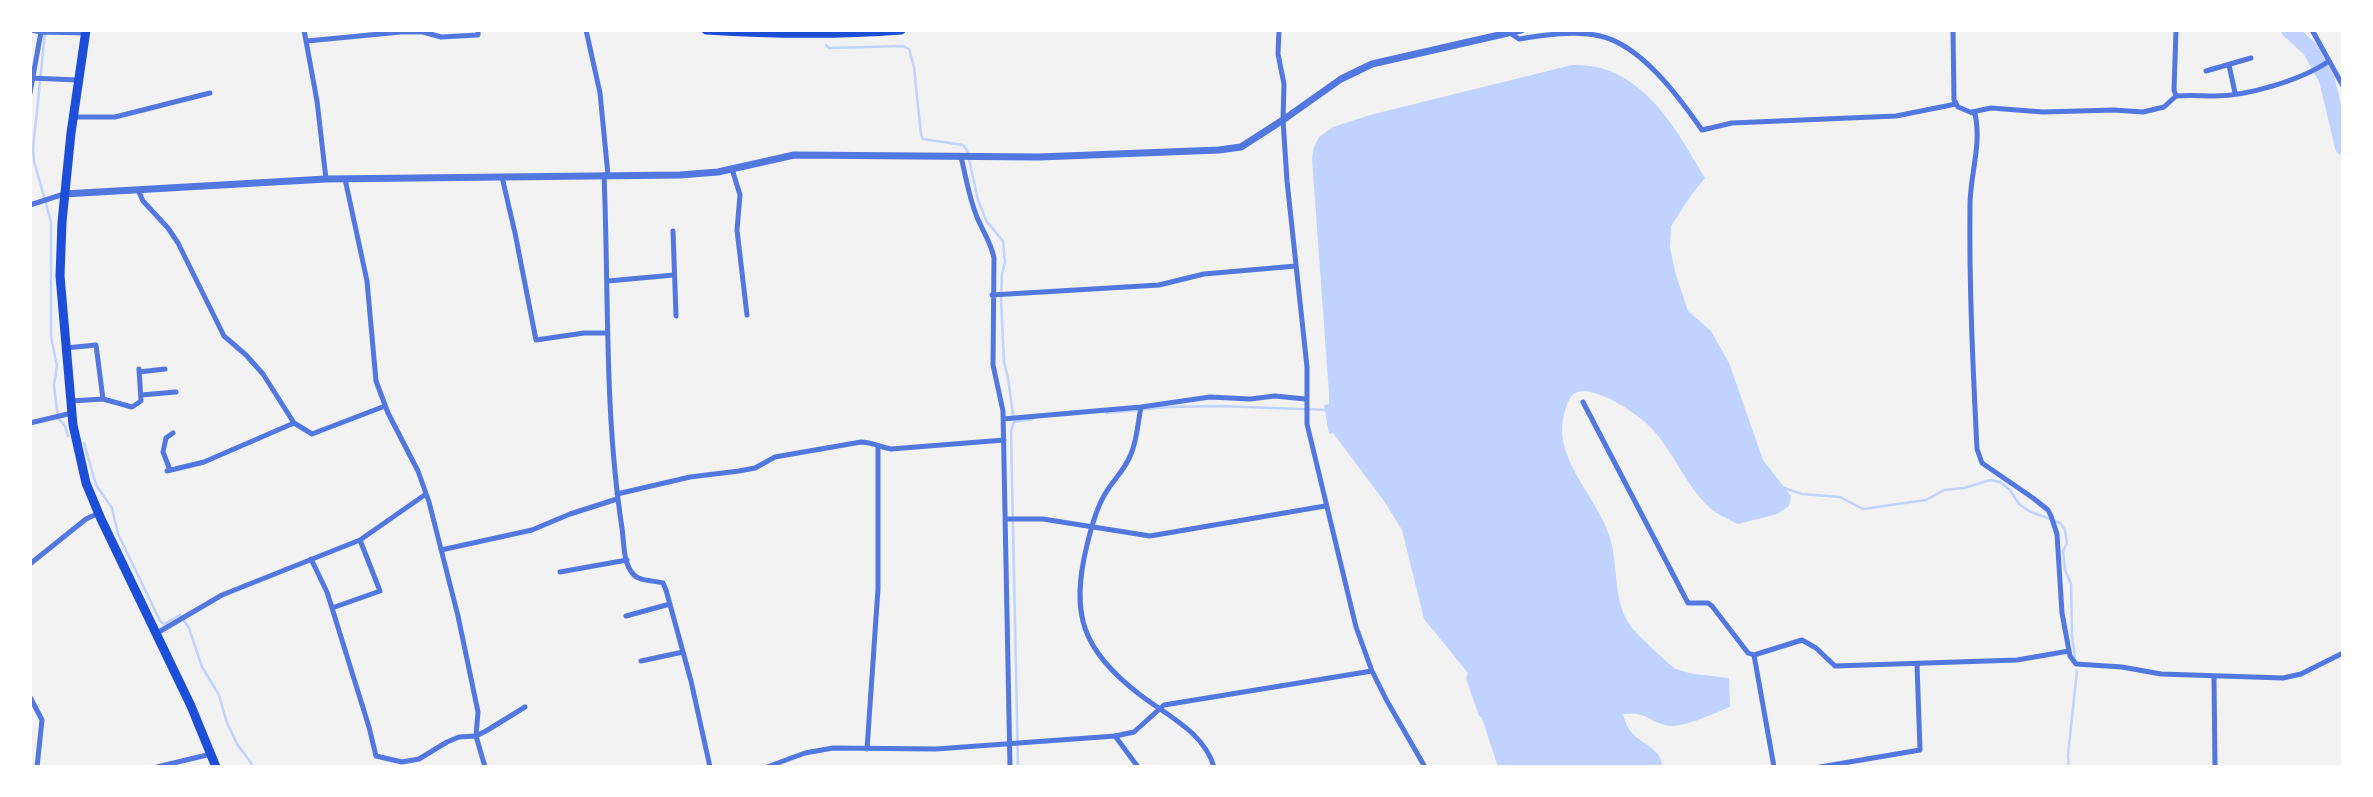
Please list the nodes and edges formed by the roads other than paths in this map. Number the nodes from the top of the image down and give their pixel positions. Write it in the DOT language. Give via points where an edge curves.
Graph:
graph roads {
  1 [pos="32,30"];
  2 [pos="304,30"];
  3 [pos="478,30"];
  4 [pos="586,30"];
  5 [pos="706,30"];
  6 [pos="901,30"];
  7 [pos="1279,30"];
  8 [pos="1521,30"];
  9 [pos="1953,30"];
  10 [pos="2176,30"];
  11 [pos="2312,30"];
  12 [pos="85,31"];
  13 [pos="42,32"];
  14 [pos="1510,33"];
  15 [pos="307,41"];
  16 [pos="2251,58"];
  17 [pos="2326,63"];
  18 [pos="2229,65"];
  19 [pos="2206,71"];
  20 [pos="32,78"];
  21 [pos="78,80"];
  22 [pos="2343,86"];
  23 [pos="30,93"];
  24 [pos="210,93"];
  25 [pos="2235,93"];
  26 [pos="2176,96"];
  27 [pos="1956,104"];
  28 [pos="1972,112"];
  29 [pos="73,117"];
  30 [pos="1283,120"];
  31 [pos="961,156"];
  32 [pos="732,169"];
  33 [pos="606,175"];
  34 [pos="502,176"];
  35 [pos="326,179"];
  36 [pos="345,179"];
  37 [pos="138,190"];
  38 [pos="64,194"];
  39 [pos="30,205"];
  40 [pos="673,231"];
  41 [pos="1296,266"];
  42 [pos="674,275"];
  43 [pos="608,281"];
  44 [pos="992,295"];
  45 [pos="747,314"];
  46 [pos="676,316"];
  47 [pos="606,333"];
  48 [pos="66,348"];
  49 [pos="165,369"];
  50 [pos="176,391"];
  51 [pos="141,395"];
  52 [pos="103,399"];
  53 [pos="71,401"];
  54 [pos="1305,401"];
  55 [pos="1583,402"];
  56 [pos="385,406"];
  57 [pos="1140,410"];
  58 [pos="72,413"];
  59 [pos="1003,418"];
  60 [pos="30,423"];
  61 [pos="294,423"];
  62 [pos="173,433"];
  63 [pos="1004,440"];
  64 [pos="878,446"];
  65 [pos="426,494"];
  66 [pos="617,496"];
  67 [pos="1325,506"];
  68 [pos="99,513"];
  69 [pos="1005,519"];
  70 [pos="1092,526"];
  71 [pos="360,540"];
  72 [pos="441,550"];
  73 [pos="311,559"];
  74 [pos="626,560"];
  75 [pos="30,564"];
  76 [pos="560,572"];
  77 [pos="670,604"];
  78 [pos="332,608"];
  79 [pos="626,616"];
  80 [pos="156,633"];
  81 [pos="2068,651"];
  82 [pos="683,652"];
  83 [pos="2343,653"];
  84 [pos="1754,655"];
  85 [pos="641,661"];
  86 [pos="1917,664"];
  87 [pos="1372,671"];
  88 [pos="2214,677"];
  89 [pos="30,697"];
  90 [pos="525,707"];
  91 [pos="1158,708"];
  92 [pos="476,736"];
  93 [pos="1115,736"];
  94 [pos="1009,744"];
  95 [pos="867,749"];
  96 [pos="211,754"];
  97 [pos="419,758"];
  98 [pos="782,764"];
  99 [pos="37,767"];
  100 [pos="157,767"];
  101 [pos="216,767"];
  102 [pos="425,767"];
  103 [pos="485,767"];
  104 [pos="710,767"];
  105 [pos="766,767"];
  106 [pos="1010,767"];
  107 [pos="1138,767"];
  108 [pos="1214,767"];
  109 [pos="1425,767"];
  110 [pos="1774,767"];
  111 [pos="1820,767"];
  112 [pos="2215,767"];
  1 -- 13 [label="street"];
  2 -- 15 [label="street"];
  3 -- 15 [label="street" via="478,35 401,32"];
  4 -- 33 [label="street" via="600,93"];
  5 -- 6 [label="main road" via="820,34"];
  7 -- 30 [label="street"];
  8 -- 14 [label="street"];
  9 -- 27 [label="street"];
  10 -- 26 [label="street"];
  11 -- 17 [label="street"];
  12 -- 13 [label="street"];
  12 -- 21 [label="main road"];
  13 -- 20 [label="street"];
  14 -- 27 [label="street" via="1518,39 1582,34 1609,38 1631,50 1678,96 1702,130 1732,124 1896,116"];
  14 -- 30 [label="street" via="1372,64 1341,79"];
  15 -- 35 [label="street"];
  16 -- 18 [label="street"];
  17 -- 22 [label="street"];
  17 -- 25 [label="street" via="2281,84"];
  18 -- 19 [label="street"];
  18 -- 25 [label="street"];
  20 -- 21 [label="street"];
  20 -- 23 [label="street"];
  21 -- 29 [label="main road"];
  24 -- 29 [label="street" via="115,117"];
  25 -- 26 [label="street"];
  26 -- 28 [label="street" via="2164,107 2143,112 1991,108"];
  27 -- 28 [label="street"];
  28 -- 81 [label="street" via="1977,141 1970,204 1976,449 1982,463 2048,510 2057,534"];
  29 -- 38 [label="main road"];
  30 -- 31 [label="street" via="1241,147 1219,150 1039,158"];
  30 -- 41 [label="street"];
  31 -- 32 [label="street" via="794,155"];
  31 -- 44 [label="street" via="971,201 992,245"];
  32 -- 33 [label="street" via="680,175"];
  32 -- 45 [label="street" via="740,195 737,230"];
  33 -- 34 [label="street"];
  33 -- 43 [label="street"];
  34 -- 36 [label="street"];
  34 -- 47 [label="street" via="536,340"];
  35 -- 36 [label="street"];
  35 -- 37 [label="street"];
  36 -- 56 [label="street" via="367,281 376,381"];
  37 -- 38 [label="street"];
  37 -- 61 [label="street" via="178,243 224,336 263,374"];
  38 -- 39 [label="street"];
  38 -- 48 [label="main road" via="60,276"];
  40 -- 42 [label="street"];
  41 -- 44 [label="street" via="1204,274 1159,285"];
  41 -- 54 [label="street" via="1307,367"];
  42 -- 43 [label="street"];
  42 -- 46 [label="street"];
  43 -- 47 [label="street"];
  44 -- 59 [label="street" via="993,365"];
  47 -- 66 [label="street"];
  48 -- 52 [label="street" via="96,345"];
  48 -- 53 [label="main road"];
  49 -- 51 [label="street" via="139,371"];
  50 -- 51 [label="street"];
  51 -- 52 [label="street" via="141,401 132,407"];
  52 -- 53 [label="street"];
  53 -- 58 [label="main road"];
  54 -- 57 [label="street" via="1275,396 1210,397"];
  54 -- 67 [label="street"];
  55 -- 84 [label="street" via="1688,603 1712,606"];
  56 -- 61 [label="street" via="312,434"];
  56 -- 65 [label="street"];
  57 -- 59 [label="street"];
  57 -- 70 [label="street" via="1132,452 1104,495"];
  58 -- 60 [label="street"];
  58 -- 68 [label="main road" via="79,459"];
  59 -- 63 [label="street"];
  61 -- 62 [label="street" via="204,462 169,471 163,452 166,438"];
  63 -- 64 [label="street" via="891,449"];
  63 -- 69 [label="street"];
  64 -- 66 [label="street" via="861,442 775,457 747,469 690,477"];
  64 -- 95 [label="street" via="878,589"];
  65 -- 71 [label="street"];
  65 -- 72 [label="street"];
  66 -- 72 [label="street" via="532,530"];
  66 -- 74 [label="street"];
  67 -- 70 [label="street" via="1150,536"];
  67 -- 87 [label="street"];
  68 -- 75 [label="street"];
  68 -- 80 [label="main road"];
  69 -- 70 [label="street"];
  69 -- 94 [label="street"];
  70 -- 91 [label="street" via="1079,579 1087,638 1135,691"];
  71 -- 73 [label="street"];
  71 -- 78 [label="street" via="380,592"];
  72 -- 92 [label="street" via="478,712"];
  73 -- 78 [label="street"];
  73 -- 80 [label="street" via="222,595"];
  74 -- 76 [label="street"];
  74 -- 77 [label="street" via="639,580 663,583"];
  77 -- 79 [label="street"];
  77 -- 82 [label="street"];
  78 -- 97 [label="street" via="376,756 402,762"];
  80 -- 96 [label="main road"];
  81 -- 86 [label="street" via="2017,660"];
  81 -- 88 [label="street" via="2080,666"];
  82 -- 85 [label="street"];
  82 -- 104 [label="street"];
  83 -- 88 [label="street" via="2292,677"];
  84 -- 86 [label="street" via="1802,640 1835,666"];
  84 -- 110 [label="street"];
  86 -- 111 [label="street" via="1920,750"];
  87 -- 91 [label="street"];
  87 -- 109 [label="street"];
  88 -- 112 [label="street"];
  89 -- 99 [label="street" via="42,720"];
  90 -- 92 [label="street"];
  91 -- 93 [label="street" via="1134,732"];
  91 -- 108 [label="street" via="1198,737"];
  92 -- 97 [label="street" via="459,737"];
  92 -- 103 [label="street"];
  93 -- 94 [label="street"];
  93 -- 107 [label="street"];
  94 -- 95 [label="street"];
  94 -- 106 [label="street"];
  95 -- 98 [label="street" via="833,748 805,753"];
  96 -- 100 [label="street"];
  96 -- 101 [label="main road"];
  97 -- 102 [label="street"];
  98 -- 105 [label="street"];
}
